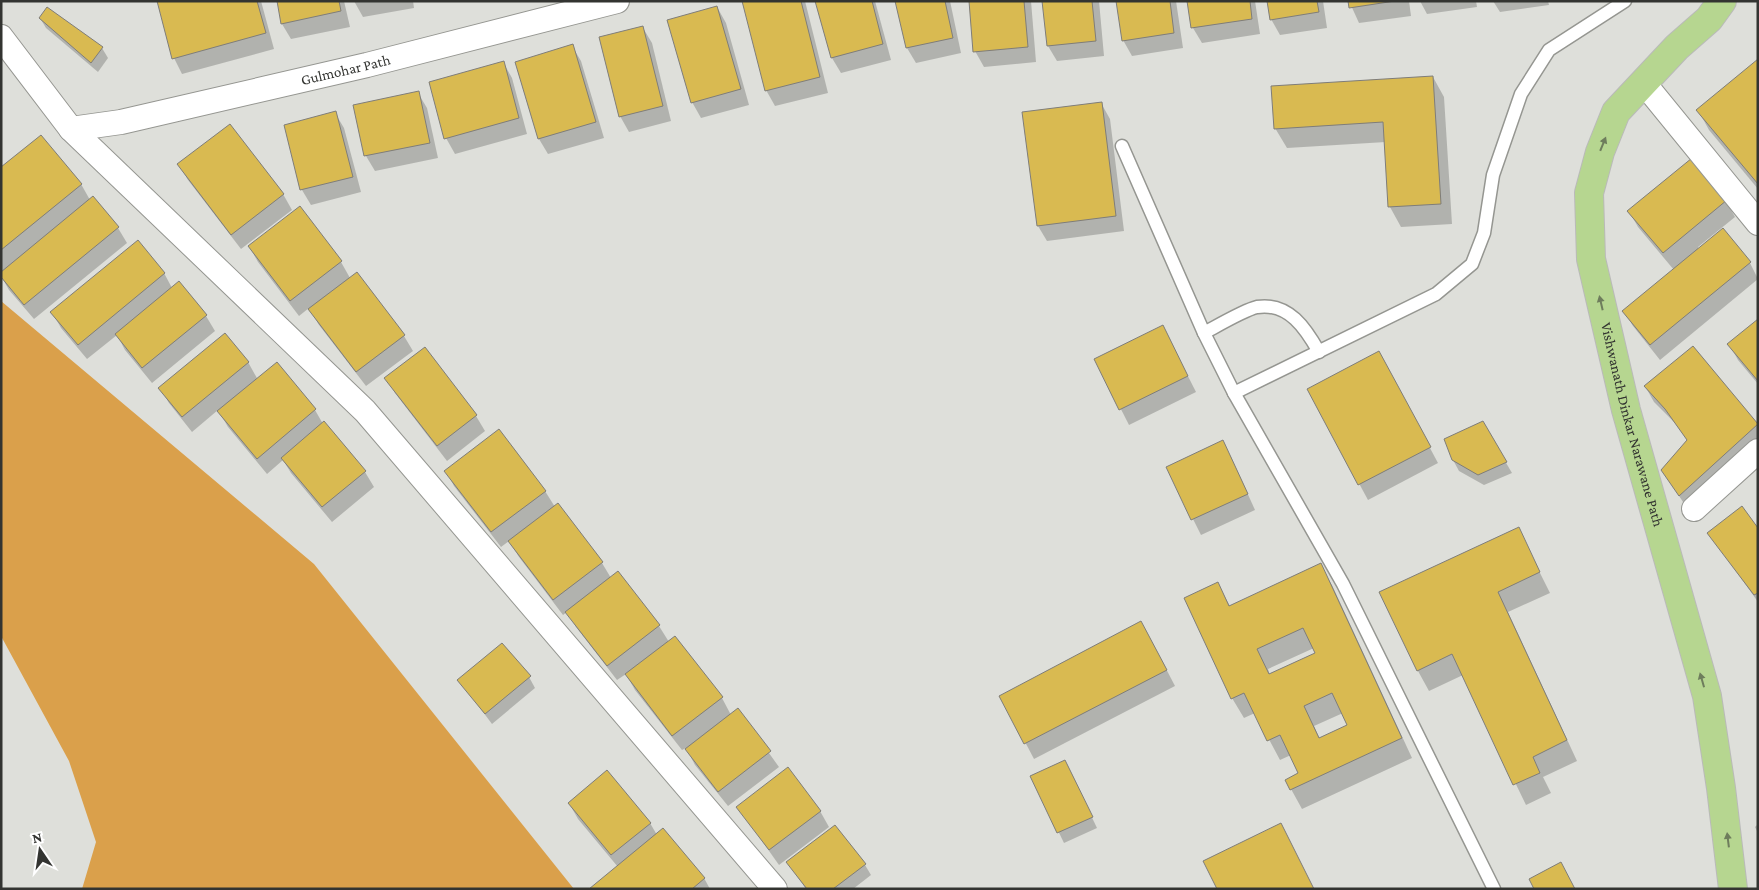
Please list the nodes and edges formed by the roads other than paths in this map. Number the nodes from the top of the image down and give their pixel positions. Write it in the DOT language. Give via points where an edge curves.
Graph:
graph roads {
  1 [pos="617,1"];
  2 [pos="1625,1"];
  3 [pos="1722,1"];
  4 [pos="1,38"];
  5 [pos="1643,82"];
  6 [pos="71,129"];
  7 [pos="1122,146"];
  8 [pos="1758,223"];
  9 [pos="1204,333"];
  10 [pos="1319,352"];
  11 [pos="1234,393"];
  12 [pos="1758,452"];
  13 [pos="1694,509"];
  14 [pos="775,889"];
  15 [pos="1494,889"];
  16 [pos="1733,889"];
  1 -- 6 [label="street, Gulmohar Path" via="357,68 121,122"];
  2 -- 10 [label="lane" via="1549,50 1521,94 1493,175 1484,233 1472,264 1436,294"];
  3 -- 5 [label="main road, Vishwanath Dinkar Narawane Path" via="1709,19"];
  4 -- 6 [label="street"];
  5 -- 8 [label="street"];
  16 -- 5 [label="main road, Vishwanath Dinkar Narawane Path, one-way" via="1707,696 1626,410 1591,259 1589,193 1600,152 1616,112"];
  6 -- 14 [label="street" via="365,411"];
  7 -- 9 [label="lane"];
  9 -- 10 [label="lane" via="1257,307 1272,308 1296,318 1306,328"];
  9 -- 11 [label="lane"];
  10 -- 11 [label="lane"];
  11 -- 15 [label="lane" via="1343,584"];
  12 -- 13 [label="street"];
}
